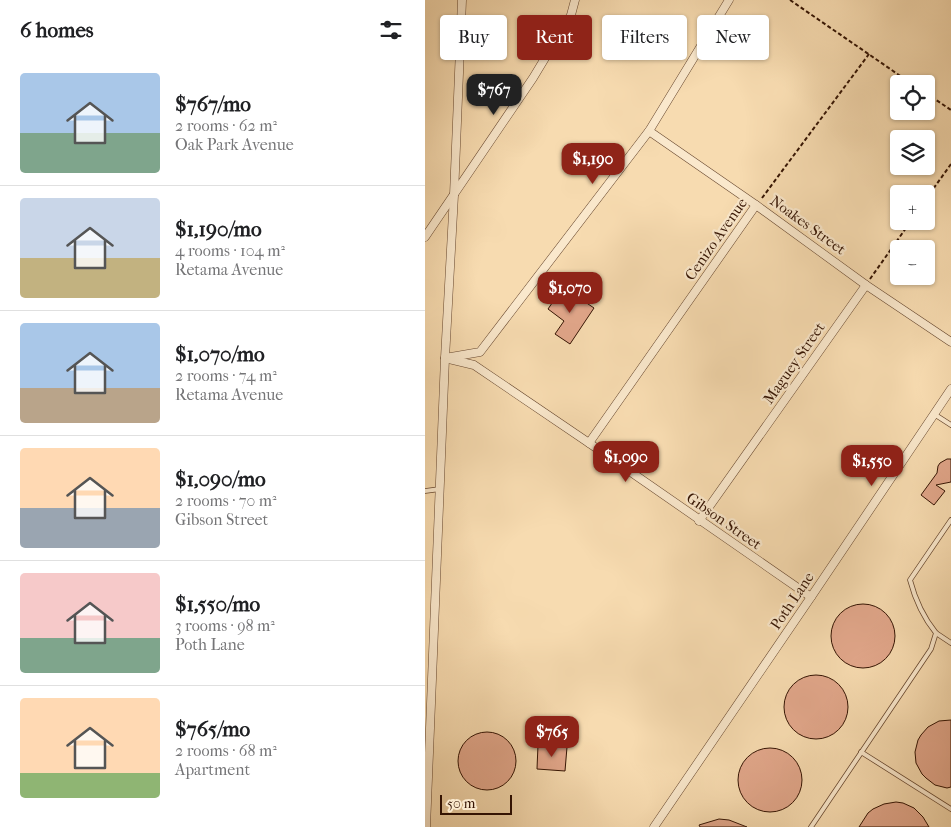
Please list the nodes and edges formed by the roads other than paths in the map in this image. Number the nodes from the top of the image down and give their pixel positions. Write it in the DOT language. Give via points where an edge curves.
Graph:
graph roads {
  1 [pos="462,0"];
  2 [pos="575,0"];
  3 [pos="729,0"];
  4 [pos="649,131"];
  5 [pos="454,195"];
  6 [pos="757,205"];
  7 [pos="425,237"];
  8 [pos="866,285"];
  9 [pos="951,342"];
  10 [pos="445,358"];
  11 [pos="951,389"];
  12 [pos="934,414"];
  13 [pos="951,425"];
  14 [pos="589,443"];
  15 [pos="440,489"];
  16 [pos="425,491"];
  17 [pos="951,520"];
  18 [pos="699,521"];
  19 [pos="811,597"];
  20 [pos="936,633"];
  21 [pos="951,643"];
  22 [pos="861,752"];
  23 [pos="427,760"];
  24 [pos="951,809"];
  25 [pos="426,827"];
  26 [pos="654,827"];
  27 [pos="811,827"];
  1 -- 5 [label="street"];
  2 -- 5 [label="street" via="571,15 533,78"];
  3 -- 4 [label="street"];
  4 -- 6 [label="street, Noakes Street"];
  4 -- 10 [label="street" via="480,352"];
  5 -- 7 [label="street"];
  5 -- 10 [label="street"];
  6 -- 8 [label="street, Noakes Street"];
  6 -- 14 [label="street, Cenizo Avenue"];
  8 -- 9 [label="street, Noakes Street"];
  8 -- 18 [label="street, Maguey Street"];
  10 -- 14 [label="street, Gibson Street" via="474,365"];
  10 -- 15 [label="street"];
  11 -- 12 [label="street, Poth Lane"];
  12 -- 13 [label="lane"];
  12 -- 19 [label="street, Poth Lane"];
  14 -- 18 [label="street, Gibson Street"];
  15 -- 16 [label="lane"];
  15 -- 23 [label="street"];
  17 -- 20 [label="lane" via="909,580 926,621"];
  18 -- 19 [label="street, Gibson Street"];
  19 -- 26 [label="street, Poth Lane"];
  20 -- 21 [label="lane"];
  20 -- 22 [label="lane" via="931,649"];
  22 -- 24 [label="lane"];
  22 -- 27 [label="lane"];
  23 -- 25 [label="street"];
}
